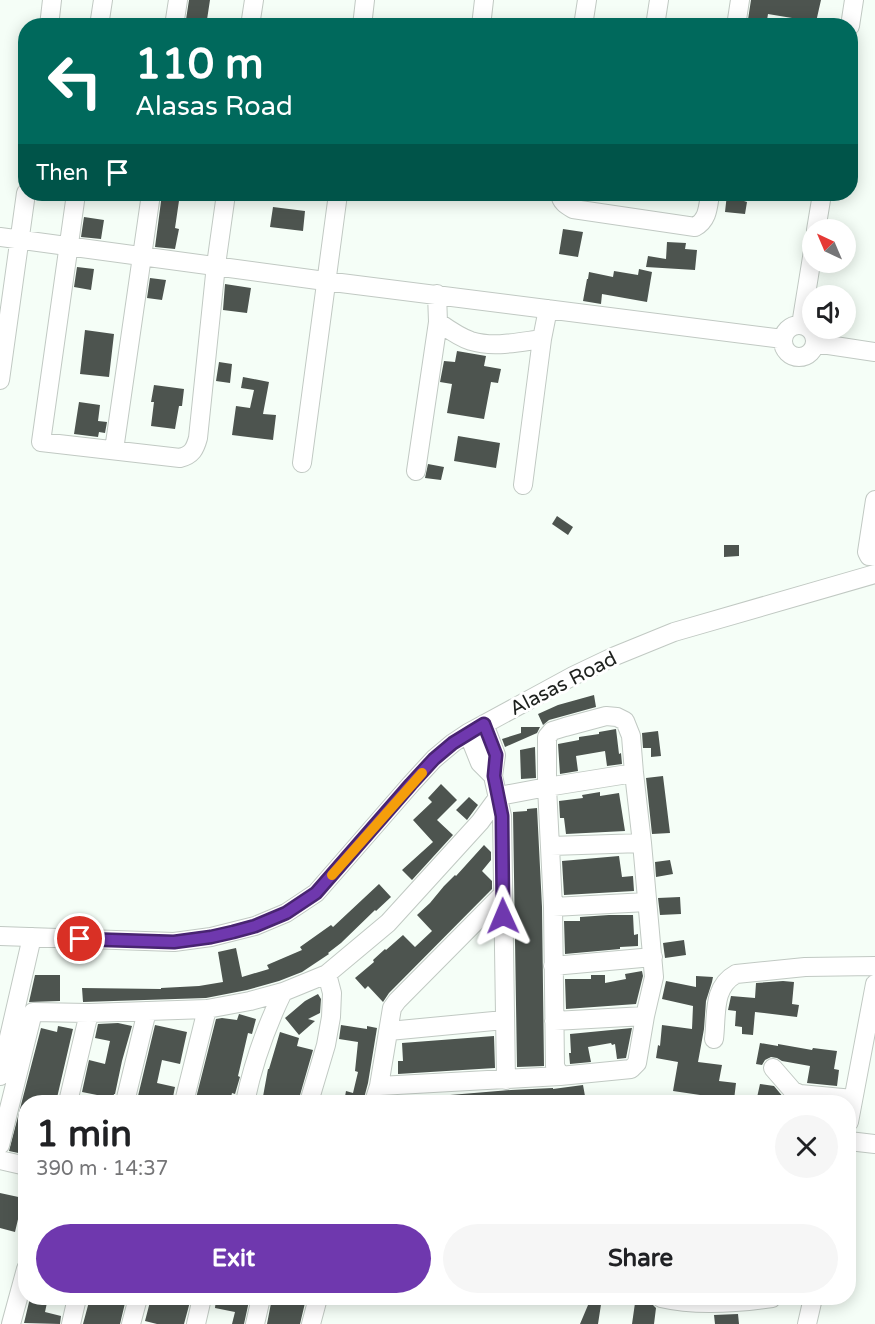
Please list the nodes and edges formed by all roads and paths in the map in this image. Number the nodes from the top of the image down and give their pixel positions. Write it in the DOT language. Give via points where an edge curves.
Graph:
graph roads {
  1 [pos="52,0"];
  2 [pos="103,0"];
  3 [pos="177,0"];
  4 [pos="254,0"];
  5 [pos="365,0"];
  6 [pos="484,0"];
  7 [pos="587,0"];
  8 [pos="659,0"];
  9 [pos="740,0"];
  10 [pos="854,0"];
  11 [pos="50,18"];
  12 [pos="100,18"];
  13 [pos="175,18"];
  14 [pos="251,18"];
  15 [pos="363,18"];
  16 [pos="482,18"];
  17 [pos="584,18"];
  18 [pos="656,18"];
  19 [pos="737,18"];
  20 [pos="851,18"];
  21 [pos="25,201"];
  22 [pos="75,201"];
  23 [pos="150,201"];
  24 [pos="225,201"];
  25 [pos="337,201"];
  26 [pos="563,201"];
  27 [pos="709,201"];
  28 [pos="821,201"];
  29 [pos="818,219"];
  30 [pos="0,237"];
  31 [pos="19,239"];
  32 [pos="68,246"];
  33 [pos="142,256"];
  34 [pos="216,265"];
  35 [pos="809,273"];
  36 [pos="325,281"];
  37 [pos="437,294"];
  38 [pos="548,309"];
  39 [pos="438,322"];
  40 [pos="801,326"];
  41 [pos="542,339"];
  42 [pos="783,339"];
  43 [pos="814,343"];
  44 [pos="875,352"];
  45 [pos="0,380"];
  46 [pos="114,450"];
  47 [pos="302,463"];
  48 [pos="416,471"];
  49 [pos="523,485"];
  50 [pos="875,500"];
  51 [pos="875,556"];
  52 [pos="875,574"];
  53 [pos="484,724"];
  54 [pos="468,733"];
  55 [pos="634,773"];
  56 [pos="494,776"];
  57 [pos="547,787"];
  58 [pos="499,796"];
  59 [pos="642,843"];
  60 [pos="551,846"];
  61 [pos="502,895"];
  62 [pos="647,902"];
  63 [pos="553,907"];
  64 [pos="0,936"];
  65 [pos="32,937"];
  66 [pos="653,957"];
  67 [pos="553,966"];
  68 [pos="875,966"];
  69 [pos="327,974"];
  70 [pos="875,984"];
  71 [pos="283,992"];
  72 [pos="873,1007"];
  73 [pos="207,1009"];
  74 [pos="147,1011"];
  75 [pos="89,1013"];
  76 [pos="645,1016"];
  77 [pos="504,1020"];
  78 [pos="554,1021"];
  79 [pos="389,1030"];
  80 [pos="714,1039"];
  81 [pos="868,1055"];
  82 [pos="773,1068"];
  83 [pos="0,1076"];
  84 [pos="560,1077"];
  85 [pos="506,1080"];
  86 [pos="376,1094"];
  87 [pos="70,1095"];
  88 [pos="127,1095"];
  89 [pos="186,1095"];
  90 [pos="247,1095"];
  91 [pos="311,1095"];
  92 [pos="811,1095"];
  93 [pos="854,1095"];
  94 [pos="856,1142"];
  95 [pos="875,1144"];
  96 [pos="0,1145"];
  97 [pos="0,1160"];
  98 [pos="18,1164"];
  99 [pos="18,1298"];
  100 [pos="75,1305"];
  101 [pos="136,1305"];
  102 [pos="200,1305"];
  103 [pos="259,1305"];
  104 [pos="316,1305"];
  105 [pos="811,1305"];
  106 [pos="11,1324"];
  107 [pos="71,1324"];
  108 [pos="131,1324"];
  109 [pos="196,1324"];
  110 [pos="255,1324"];
  111 [pos="311,1324"];
  112 [pos="807,1324"];
  1 -- 11 [label="street"];
  2 -- 12 [label="street"];
  3 -- 13 [label="street"];
  4 -- 14 [label="street"];
  5 -- 15 [label="street"];
  6 -- 16 [label="street"];
  7 -- 17 [label="street"];
  8 -- 18 [label="street"];
  9 -- 19 [label="street"];
  10 -- 20 [label="street"];
  21 -- 31 [label="street"];
  22 -- 32 [label="street"];
  23 -- 33 [label="street"];
  24 -- 34 [label="street"];
  25 -- 36 [label="street"];
  26 -- 27 [label="street" via="573,209 695,227 708,212"];
  28 -- 29 [label="street"];
  30 -- 31 [label="street"];
  31 -- 32 [label="street"];
  31 -- 45 [label="street"];
  32 -- 33 [label="street"];
  32 -- 46 [label="street" via="41,442"];
  33 -- 34 [label="street"];
  33 -- 46 [label="street"];
  34 -- 36 [label="street"];
  34 -- 46 [label="street" via="196,448 180,458"];
  35 -- 40 [label="street"];
  36 -- 37 [label="street"];
  36 -- 47 [label="street"];
  37 -- 38 [label="street"];
  37 -- 39 [label="street"];
  38 -- 41 [label="street"];
  38 -- 42 [label="street"];
  39 -- 41 [label="street" via="471,341 505,344"];
  39 -- 48 [label="street"];
  40 -- 42 [label="street" via="786,332"];
  40 -- 43 [label="street" via="811,331"];
  41 -- 49 [label="street"];
  42 -- 43 [label="street" via="788,352 800,357 807,355"];
  43 -- 44 [label="street"];
  50 -- 51 [label="street" via="867,552"];
  52 -- 53 [label="street, Alasas Road" via="674,632 573,676"];
  53 -- 54 [label="street, Alasas Road"];
  53 -- 56 [label="street" via="496,755"];
  54 -- 56 [label="street" via="480,764"];
  54 -- 65 [label="street, Alasas Road" via="434,759 316,893 286,913 233,932 174,942"];
  55 -- 57 [label="street"];
  55 -- 57 [label="street" via="631,736 625,721 606,716 552,731 547,737"];
  55 -- 59 [label="street"];
  56 -- 58 [label="street"];
  57 -- 58 [label="street"];
  57 -- 60 [label="street"];
  58 -- 61 [label="street"];
  58 -- 69 [label="street" via="388,923"];
  59 -- 60 [label="street"];
  59 -- 62 [label="street"];
  60 -- 63 [label="street"];
  61 -- 77 [label="street"];
  61 -- 79 [label="street" via="392,1008"];
  62 -- 63 [label="street"];
  62 -- 66 [label="street"];
  63 -- 67 [label="street"];
  64 -- 65 [label="street, Alasas Road"];
  65 -- 83 [label="street"];
  66 -- 67 [label="street"];
  66 -- 76 [label="street" via="654,977"];
  67 -- 78 [label="street"];
  68 -- 80 [label="street" via="736,974 719,992"];
  69 -- 71 [label="street"];
  69 -- 91 [label="street" via="332,993 331,1017"];
  70 -- 72 [label="street"];
  71 -- 73 [label="street"];
  71 -- 90 [label="street"];
  72 -- 81 [label="street"];
  73 -- 74 [label="street"];
  73 -- 89 [label="street"];
  74 -- 75 [label="street"];
  74 -- 88 [label="street"];
  75 -- 87 [label="street"];
  75 -- 96 [label="street" via="33,1012"];
  76 -- 78 [label="street"];
  76 -- 84 [label="street" via="634,1068"];
  77 -- 79 [label="street"];
  77 -- 85 [label="street"];
  78 -- 84 [label="street" via="555,1066"];
  79 -- 86 [label="street"];
  81 -- 93 [label="street"];
  82 -- 92 [label="street" via="793,1091"];
  84 -- 85 [label="street"];
  85 -- 86 [label="street"];
  94 -- 95 [label="street"];
  97 -- 98 [label="street"];
  99 -- 106 [label="street"];
  100 -- 107 [label="street"];
  101 -- 108 [label="street"];
  102 -- 109 [label="street"];
  103 -- 110 [label="street"];
  104 -- 111 [label="street"];
  105 -- 112 [label="street"];
}
